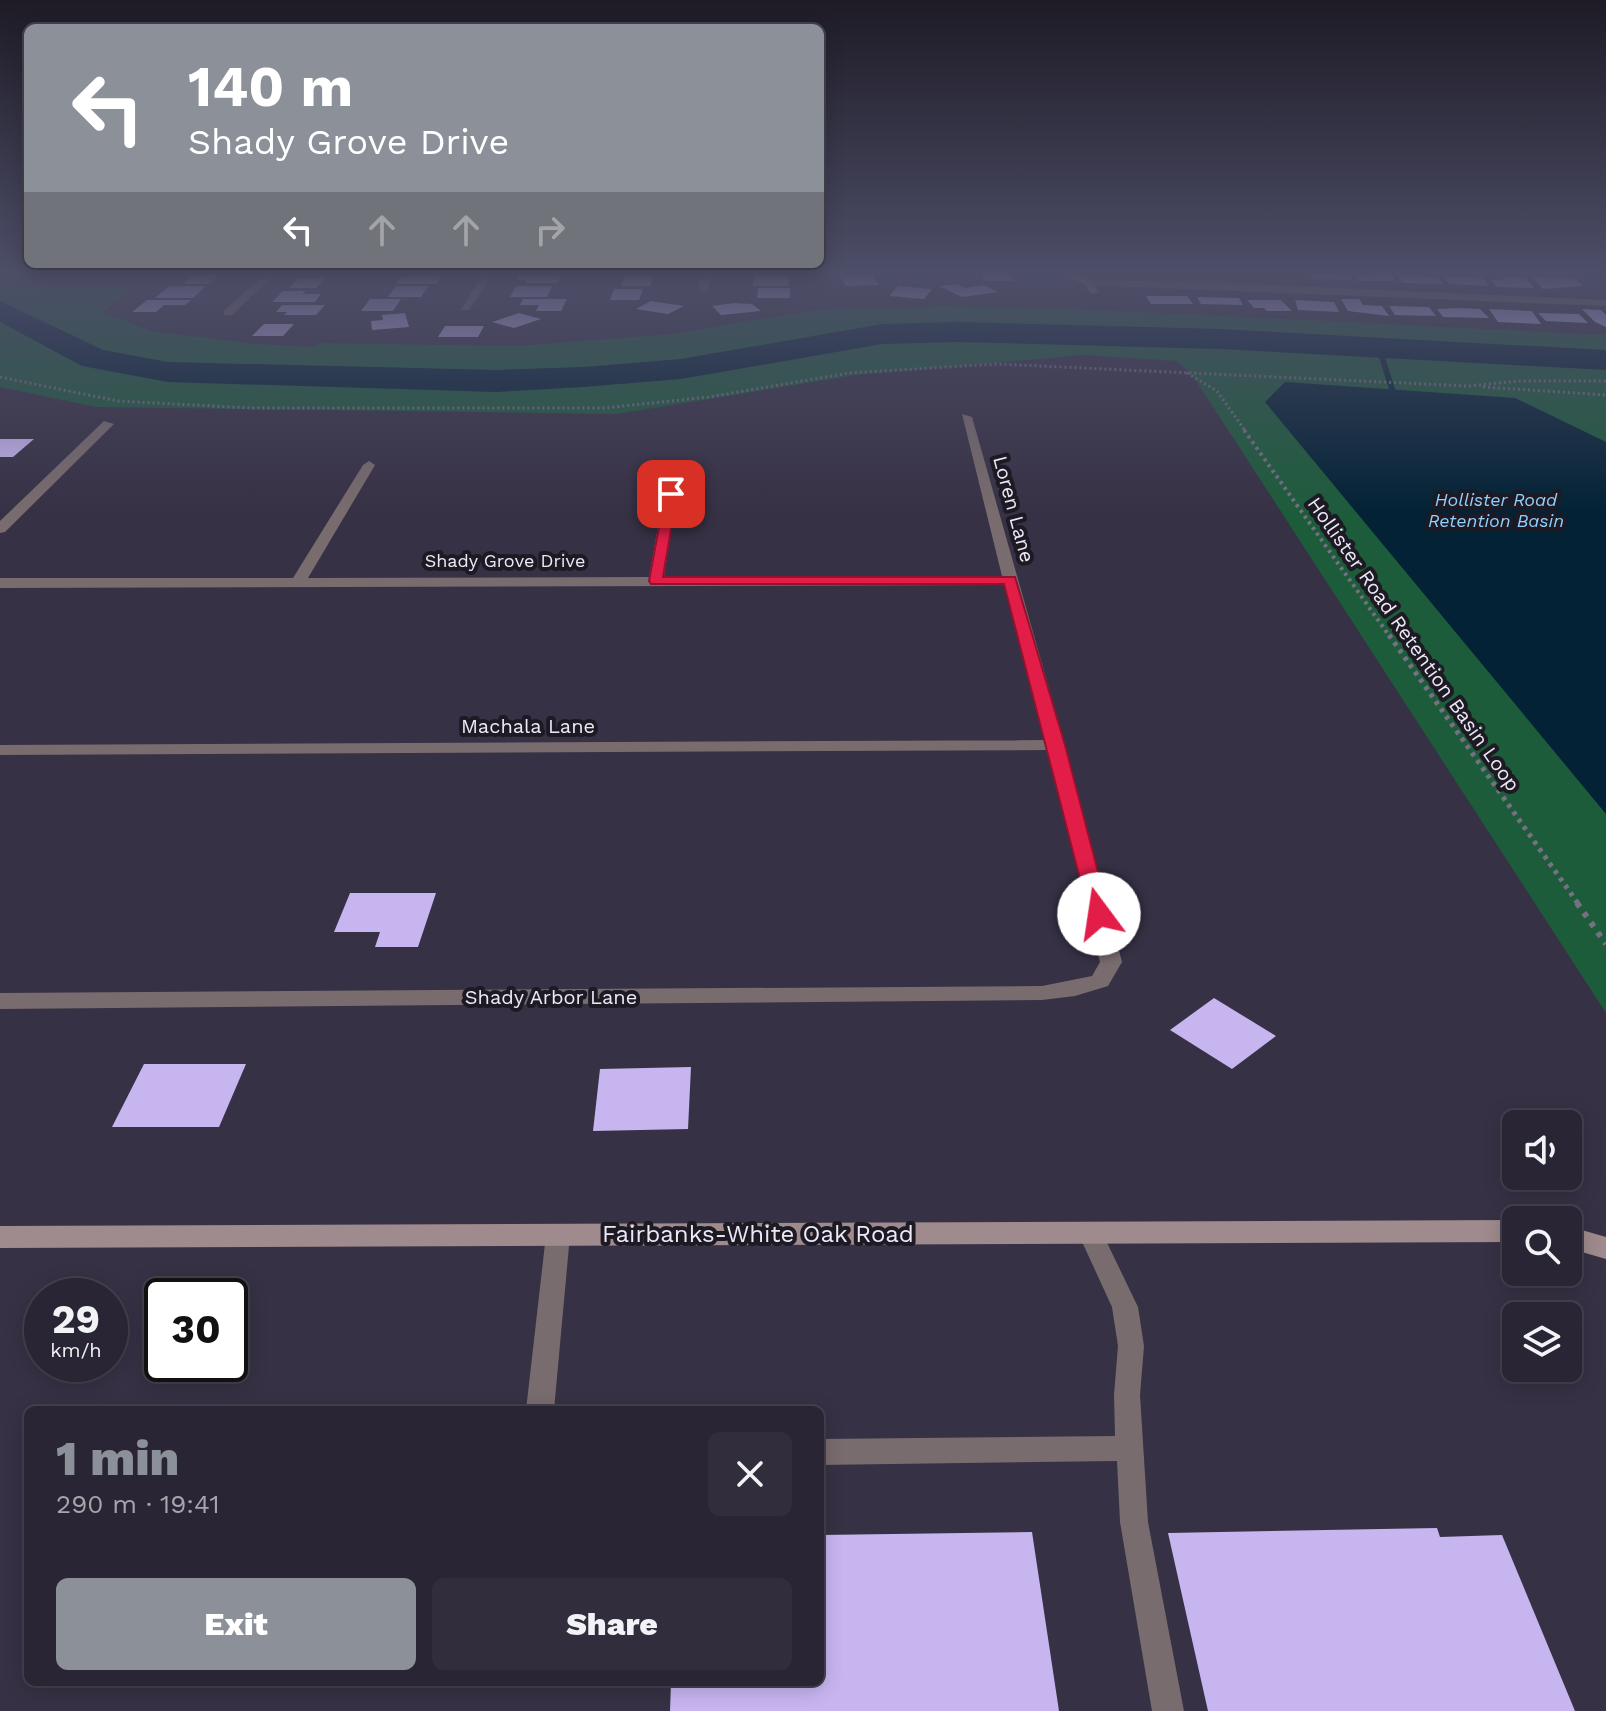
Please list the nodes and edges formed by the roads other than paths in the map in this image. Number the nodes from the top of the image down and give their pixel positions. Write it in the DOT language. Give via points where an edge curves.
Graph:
graph roads {
  1 [pos="966,417"];
  2 [pos="108,424"];
  3 [pos="369,465"];
  4 [pos="675,465"];
  5 [pos="0,529"];
  6 [pos="1010,580"];
  7 [pos="656,581"];
  8 [pos="298,582"];
  9 [pos="0,583"];
  10 [pos="1056,745"];
  11 [pos="0,750"];
  12 [pos="1100,981"];
  13 [pos="0,1001"];
  14 [pos="1502,1231"];
  15 [pos="1090,1233"];
  16 [pos="558,1235"];
  17 [pos="0,1237"];
  18 [pos="1582,1241"];
  19 [pos="1606,1248"];
  20 [pos="540,1406"];
  21 [pos="1129,1448"];
  22 [pos="824,1452"];
  23 [pos="1168,1711"];
  1 -- 6 [label="street, Loren Lane"];
  2 -- 5 [label="street"];
  3 -- 8 [label="street"];
  4 -- 7 [label="street"];
  6 -- 7 [label="street, Shady Grove Drive"];
  6 -- 10 [label="street, Loren Lane"];
  7 -- 8 [label="street, Shady Grove Drive"];
  8 -- 9 [label="street, Shady Grove Drive"];
  10 -- 11 [label="street, Machala Lane"];
  10 -- 12 [label="street, Loren Lane" via="1111,962"];
  12 -- 13 [label="street, Shady Arbor Lane" via="1042,993"];
  14 -- 15 [label="street, Fairbanks-White Oak Road"];
  15 -- 16 [label="street, Fairbanks-White Oak Road"];
  15 -- 21 [label="lane" via="1125,1307 1131,1346"];
  16 -- 17 [label="street, Fairbanks-White Oak Road"];
  16 -- 20 [label="lane"];
  18 -- 19 [label="street"];
  21 -- 22 [label="lane"];
  21 -- 23 [label="lane" via="1134,1522"];
}
